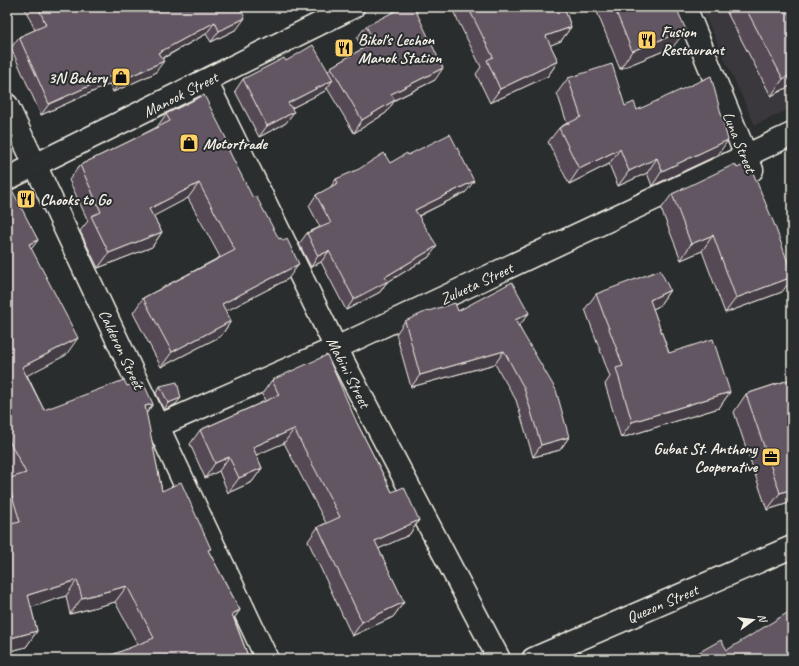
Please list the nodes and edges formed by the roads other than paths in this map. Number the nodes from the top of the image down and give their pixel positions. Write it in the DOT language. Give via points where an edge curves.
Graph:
graph roads {
  1 [pos="353,7"];
  2 [pos="685,7"];
  3 [pos="206,81"];
  4 [pos="7,105"];
  5 [pos="792,134"];
  6 [pos="747,156"];
  7 [pos="36,166"];
  8 [pos="7,179"];
  9 [pos="758,185"];
  10 [pos="336,348"];
  11 [pos="158,426"];
  12 [pos="792,547"];
  13 [pos="267,659"];
  14 [pos="499,659"];
  15 [pos="533,659"];
  1 -- 3 [label="street, Manook Street"];
  2 -- 6 [label="street, Luna Street"];
  3 -- 7 [label="street, Manook Street"];
  3 -- 10 [label="street, Mabini Street"];
  4 -- 7 [label="street, Calderon Street"];
  5 -- 6 [label="street, Zulueta Street"];
  6 -- 9 [label="street, Luna Street"];
  6 -- 10 [label="street, Zulueta Street"];
  7 -- 8 [label="street, Manook Street"];
  7 -- 11 [label="street, Calderon Street"];
  10 -- 11 [label="street, Zulueta Street"];
  10 -- 14 [label="street, Mabini Street"];
  11 -- 13 [label="street, Calderon Street"];
  12 -- 15 [label="street, Quezon Street"];
}
